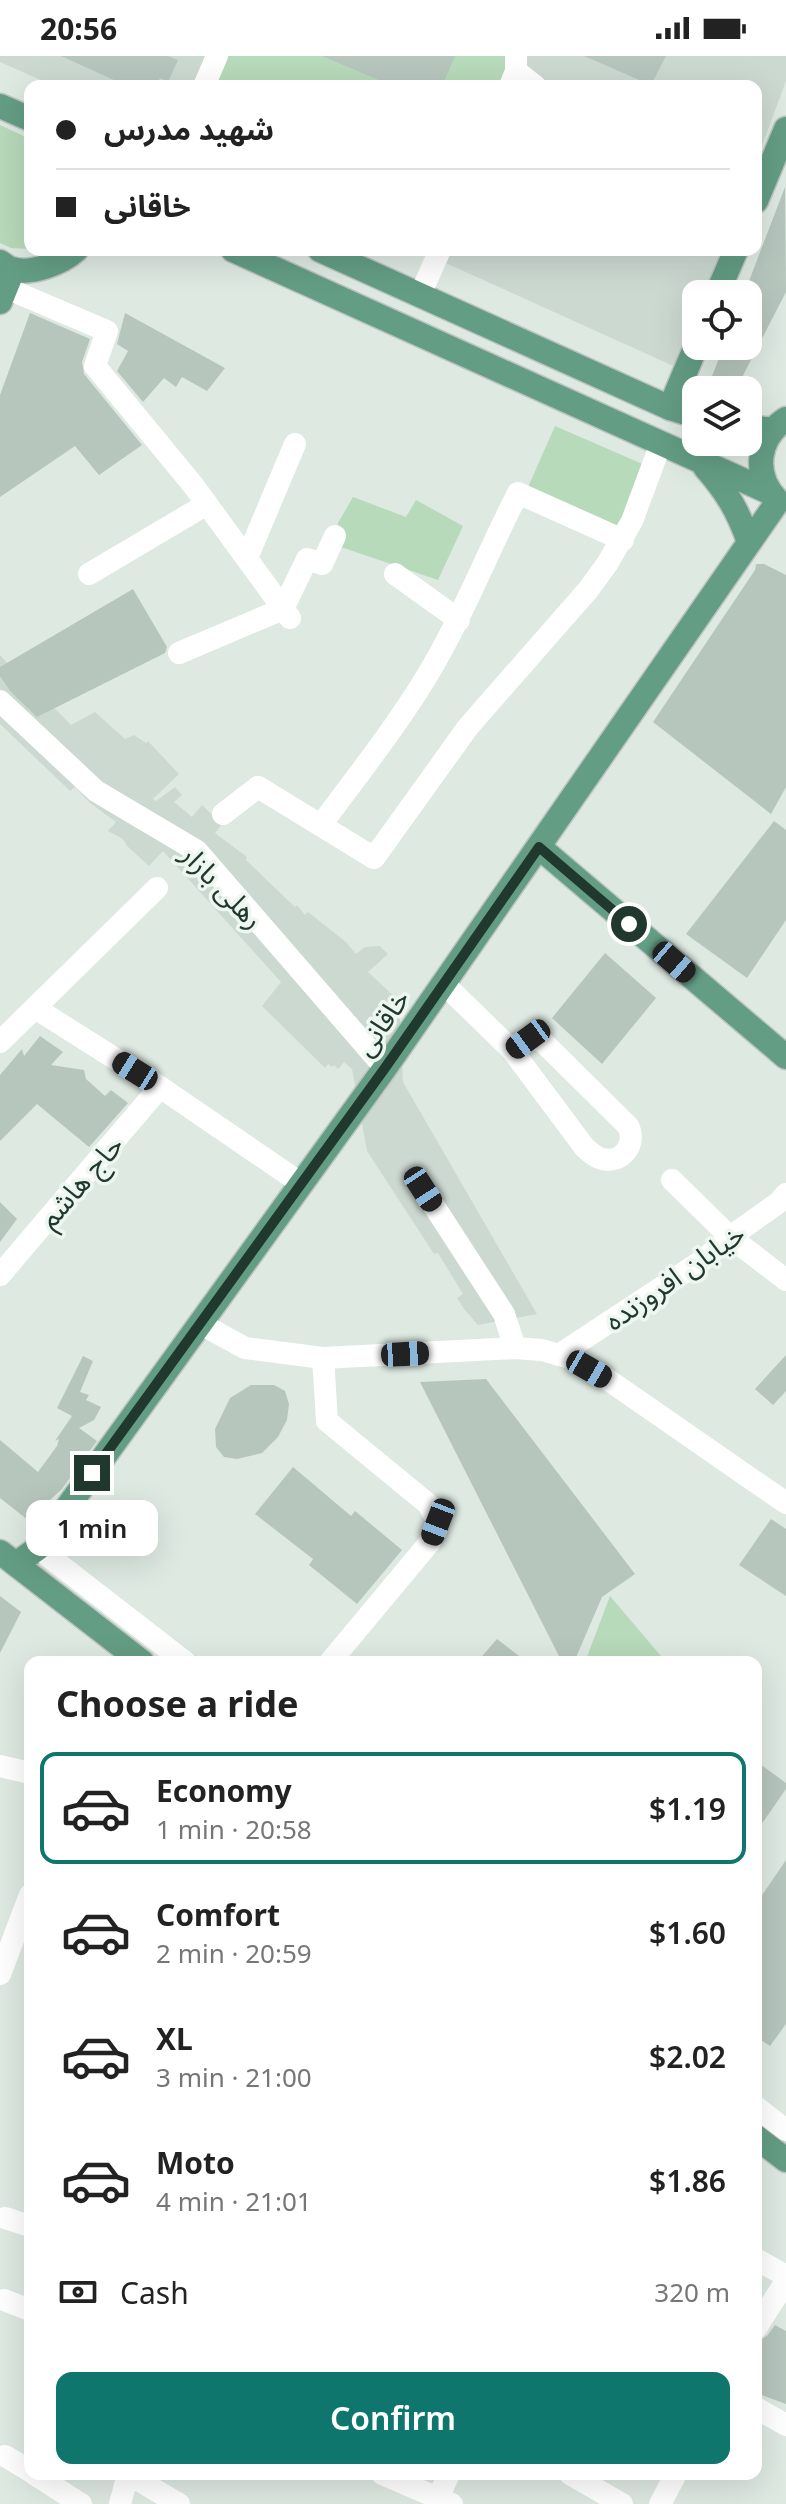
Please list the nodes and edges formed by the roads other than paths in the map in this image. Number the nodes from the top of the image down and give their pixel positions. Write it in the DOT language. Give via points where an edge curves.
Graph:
graph roads {
  1 [pos="217,56"];
  2 [pos="207,80"];
  3 [pos="0,106"];
  4 [pos="24,116"];
  5 [pos="786,129"];
  6 [pos="762,187"];
  7 [pos="69,256"];
  8 [pos="246,256"];
  9 [pos="333,256"];
  10 [pos="437,256"];
  11 [pos="733,256"];
  12 [pos="5,280"];
  13 [pos="723,280"];
  14 [pos="420,295"];
  15 [pos="690,360"];
  16 [pos="670,408"];
  17 [pos="682,412"];
  18 [pos="779,424"];
  19 [pos="661,443"];
  20 [pos="295,444"];
  21 [pos="698,460"];
  22 [pos="778,500"];
  23 [pos="207,504"];
  24 [pos="335,536"];
  25 [pos="623,540"];
  26 [pos="749,542"];
  27 [pos="247,558"];
  28 [pos="89,574"];
  29 [pos="395,574"];
  30 [pos="286,613"];
  31 [pos="459,620"];
  32 [pos="179,653"];
  33 [pos="0,701"];
  34 [pos="223,814"];
  35 [pos="321,825"];
  36 [pos="539,847"];
  37 [pos="157,888"];
  38 [pos="444,984"];
  39 [pos="35,1008"];
  40 [pos="0,1042"];
  41 [pos="512,1050"];
  42 [pos="786,1057"];
  43 [pos="385,1068"];
  44 [pos="160,1087"];
  45 [pos="672,1180"];
  46 [pos="302,1184"];
  47 [pos="423,1189"];
  48 [pos="786,1194"];
  49 [pos="730,1237"];
  50 [pos="0,1275"];
  51 [pos="786,1280"];
  52 [pos="201,1324"];
  53 [pos="515,1348"];
  54 [pos="559,1355"];
  55 [pos="323,1358"];
  56 [pos="786,1503"];
  57 [pos="38,1548"];
  58 [pos="8,1558"];
  59 [pos="119,1654"];
  60 [pos="177,1656"];
  61 [pos="335,1656"];
  62 [pos="0,1766"];
  63 [pos="24,1772"];
  64 [pos="24,1911"];
  65 [pos="0,1974"];
  66 [pos="762,2112"];
  67 [pos="786,2130"];
  68 [pos="762,2142"];
  69 [pos="786,2160"];
  70 [pos="5,2218"];
  71 [pos="24,2224"];
  72 [pos="762,2263"];
  73 [pos="786,2279"];
  74 [pos="4,2300"];
  75 [pos="24,2308"];
  76 [pos="762,2318"];
  77 [pos="762,2411"];
  78 [pos="786,2425"];
  79 [pos="5,2456"];
  80 [pos="24,2468"];
  81 [pos="43,2480"];
  82 [pos="126,2480"];
  83 [pos="138,2480"];
  84 [pos="396,2480"];
  85 [pos="448,2480"];
  86 [pos="580,2480"];
  87 [pos="673,2480"];
  88 [pos="445,2501"];
  89 [pos="81,2504"];
  90 [pos="120,2504"];
  91 [pos="179,2504"];
  92 [pos="622,2504"];
  93 [pos="660,2504"];
  1 -- 2 [label="street"];
  3 -- 4 [label="main road"];
  5 -- 6 [label="main road"];
  7 -- 12 [label="main road"];
  8 -- 19 [label="main road"];
  9 -- 14 [label="main road"];
  10 -- 14 [label="street"];
  11 -- 13 [label="main road"];
  12 -- 23 [label="street" via="107,331 95,366"];
  14 -- 16 [label="main road"];
  15 -- 16 [label="main road"];
  16 -- 17 [label="main road"];
  18 -- 22 [label="main road" via="761,453 763,480"];
  19 -- 21 [label="main road"];
  19 -- 25 [label="street"];
  20 -- 27 [label="street"];
  21 -- 22 [label="main road"];
  21 -- 26 [label="main road" via="725,489"];
  22 -- 26 [label="main road, خاقانی"];
  23 -- 27 [label="street"];
  23 -- 28 [label="street"];
  24 -- 30 [label="street" via="322,564 307,559"];
  25 -- 31 [label="street" via="518,493"];
  25 -- 35 [label="street" via="588,590 468,727 374,858"];
  26 -- 36 [label="main road, خاقانی"];
  27 -- 30 [label="street"];
  29 -- 31 [label="street"];
  30 -- 32 [label="street"];
  31 -- 35 [label="street" via="416,695"];
  33 -- 43 [label="street, رهلی بازار" via="96,791 197,851"];
  34 -- 35 [label="street" via="258,787"];
  36 -- 38 [label="main road, خاقانی"];
  36 -- 42 [label="main road"];
  37 -- 39 [label="street"];
  38 -- 41 [label="street"];
  38 -- 43 [label="main road, خاقانی"];
  39 -- 40 [label="street"];
  39 -- 44 [label="street"];
  41 -- 41 [label="street" via="528,1039 541,1040 629,1127 626,1151 606,1160 585,1148"];
  43 -- 46 [label="main road, خاقانی"];
  44 -- 46 [label="street"];
  44 -- 50 [label="street, حاج هاشم"];
  45 -- 49 [label="street"];
  46 -- 52 [label="main road, خاقانی"];
  47 -- 53 [label="street" via="504,1314"];
  48 -- 49 [label="street, خیابان افروزنده"];
  49 -- 51 [label="street"];
  49 -- 54 [label="street, خیابان افروزنده"];
  52 -- 55 [label="street" via="245,1348"];
  52 -- 57 [label="main road, خاقانی"];
  53 -- 54 [label="street"];
  53 -- 55 [label="street"];
  54 -- 56 [label="street" via="607,1379"];
  55 -- 61 [label="street" via="327,1421 428,1504 438,1522 430,1542"];
  57 -- 58 [label="main road, خاقانی"];
  57 -- 60 [label="street"];
  58 -- 59 [label="main road"];
  62 -- 63 [label="street"];
  64 -- 65 [label="street"];
  66 -- 67 [label="street"];
  68 -- 69 [label="main road"];
  70 -- 71 [label="street"];
  72 -- 73 [label="street"];
  73 -- 76 [label="street"];
  74 -- 75 [label="street"];
  77 -- 78 [label="street"];
  79 -- 80 [label="street"];
  81 -- 89 [label="street"];
  82 -- 90 [label="street"];
  83 -- 91 [label="street"];
  84 -- 88 [label="street"];
  85 -- 88 [label="street"];
  86 -- 92 [label="street"];
  87 -- 93 [label="street"];
}
